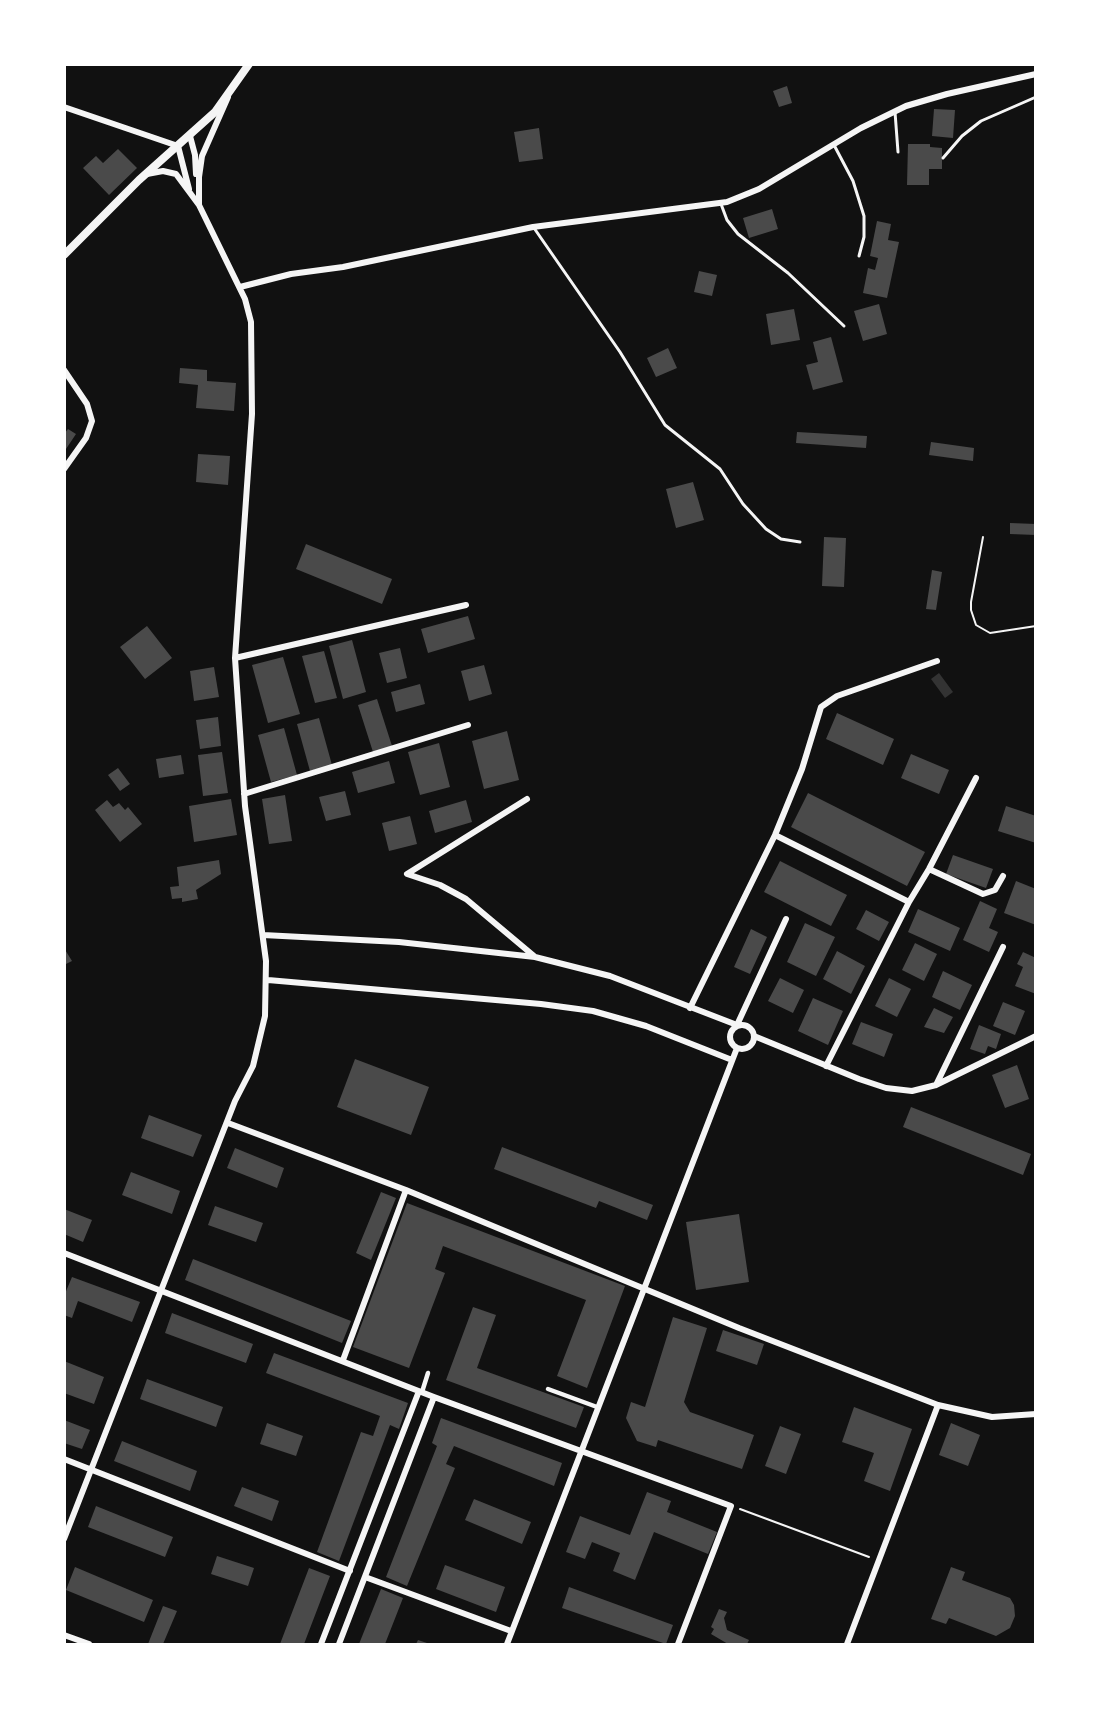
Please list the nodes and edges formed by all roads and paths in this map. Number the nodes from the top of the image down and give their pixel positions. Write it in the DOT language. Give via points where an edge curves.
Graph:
graph roads {
  1 [pos="249,64"];
  2 [pos="1035,74"];
  3 [pos="230,93"];
  4 [pos="1035,97"];
  5 [pos="64,107"];
  6 [pos="895,111"];
  7 [pos="190,136"];
  8 [pos="833,145"];
  9 [pos="178,146"];
  10 [pos="898,152"];
  11 [pos="943,158"];
  12 [pos="144,175"];
  13 [pos="189,189"];
  14 [pos="199,189"];
  15 [pos="721,204"];
  16 [pos="199,205"];
  17 [pos="533,227"];
  18 [pos="64,255"];
  19 [pos="859,256"];
  20 [pos="240,287"];
  21 [pos="844,326"];
  22 [pos="64,370"];
  23 [pos="64,469"];
  24 [pos="983,537"];
  25 [pos="800,542"];
  26 [pos="466,605"];
  27 [pos="1035,626"];
  28 [pos="235,658"];
  29 [pos="937,661"];
  30 [pos="468,725"];
  31 [pos="976,778"];
  32 [pos="244,794"];
  33 [pos="526,799"];
  34 [pos="775,835"];
  35 [pos="929,869"];
  36 [pos="1003,876"];
  37 [pos="909,902"];
  38 [pos="786,919"];
  39 [pos="263,935"];
  40 [pos="1003,947"];
  41 [pos="535,957"];
  42 [pos="268,980"];
  43 [pos="690,1008"];
  44 [pos="737,1025"];
  45 [pos="754,1036"];
  46 [pos="1035,1036"];
  47 [pos="737,1048"];
  48 [pos="732,1060"];
  49 [pos="826,1066"];
  50 [pos="936,1085"];
  51 [pos="228,1123"];
  52 [pos="406,1190"];
  53 [pos="64,1253"];
  54 [pos="644,1287"];
  55 [pos="163,1290"];
  56 [pos="343,1360"];
  57 [pos="428,1374"];
  58 [pos="548,1389"];
  59 [pos="421,1392"];
  60 [pos="434,1397"];
  61 [pos="938,1405"];
  62 [pos="597,1407"];
  63 [pos="1035,1414"];
  64 [pos="581,1450"];
  65 [pos="64,1459"];
  66 [pos="92,1470"];
  67 [pos="731,1506"];
  68 [pos="64,1539"];
  69 [pos="880,1561"];
  70 [pos="350,1571"];
  71 [pos="365,1577"];
  72 [pos="511,1631"];
  73 [pos="64,1635"];
  74 [pos="88,1644"];
  75 [pos="321,1644"];
  76 [pos="339,1644"];
  77 [pos="507,1644"];
  78 [pos="678,1644"];
  79 [pos="847,1644"];
  1 -- 3 [label="main road"];
  2 -- 6 [label="street" via="937,96"];
  3 -- 7 [label="main road"];
  3 -- 14 [label="street" via="205,149"];
  4 -- 11 [label="lane" via="981,121"];
  5 -- 9 [label="street"];
  6 -- 8 [label="street"];
  6 -- 10 [label="lane"];
  7 -- 9 [label="main road"];
  7 -- 14 [label="street"];
  8 -- 15 [label="street" via="751,194"];
  8 -- 19 [label="lane" via="862,207 865,230"];
  9 -- 12 [label="main road"];
  9 -- 13 [label="street"];
  12 -- 13 [label="street" via="170,172 179,176"];
  12 -- 18 [label="main road"];
  13 -- 16 [label="street"];
  14 -- 16 [label="street"];
  15 -- 17 [label="street"];
  15 -- 21 [label="lane" via="738,234 788,273"];
  16 -- 20 [label="street"];
  17 -- 20 [label="street"];
  17 -- 25 [label="lane" via="620,352 665,425 720,469 743,504 766,529 781,539"];
  20 -- 28 [label="street" via="250,317 252,387"];
  22 -- 23 [label="street" via="92,417 86,438"];
  24 -- 27 [label="path" via="970,610 976,625 990,633"];
  26 -- 28 [label="street"];
  28 -- 32 [label="street"];
  29 -- 34 [label="street" via="825,703"];
  30 -- 32 [label="street"];
  31 -- 35 [label="street"];
  32 -- 39 [label="street"];
  33 -- 41 [label="street" via="407,874 466,899"];
  34 -- 37 [label="street"];
  34 -- 43 [label="street"];
  35 -- 36 [label="street" via="983,894 995,890"];
  35 -- 37 [label="street"];
  37 -- 49 [label="street"];
  38 -- 44 [label="street"];
  39 -- 41 [label="street" via="399,942"];
  39 -- 42 [label="street"];
  40 -- 50 [label="street"];
  41 -- 43 [label="street" via="610,976"];
  42 -- 48 [label="street" via="593,1011 646,1026"];
  42 -- 51 [label="street" via="257,1052"];
  43 -- 44 [label="street"];
  44 -- 45 [label="street" via="750,1028"];
  44 -- 47 [label="street" via="729,1037"];
  45 -- 47 [label="street" via="749,1047"];
  45 -- 49 [label="street"];
  46 -- 50 [label="street"];
  47 -- 48 [label="street"];
  48 -- 54 [label="street"];
  49 -- 50 [label="street" via="894,1090 912,1091"];
  51 -- 52 [label="street"];
  51 -- 55 [label="street"];
  52 -- 54 [label="street"];
  52 -- 56 [label="street"];
  53 -- 55 [label="street"];
  54 -- 61 [label="street"];
  54 -- 62 [label="street"];
  55 -- 56 [label="street"];
  55 -- 66 [label="street"];
  56 -- 59 [label="street"];
  57 -- 59 [label="street"];
  58 -- 62 [label="street"];
  59 -- 60 [label="street"];
  59 -- 70 [label="street"];
  60 -- 64 [label="street"];
  60 -- 71 [label="street"];
  61 -- 63 [label="street" via="992,1417"];
  61 -- 69 [label="street"];
  62 -- 64 [label="street"];
  64 -- 67 [label="street"];
  64 -- 72 [label="street"];
  65 -- 66 [label="street"];
  66 -- 68 [label="street"];
  66 -- 70 [label="street"];
  67 -- 69 [label="path"];
  67 -- 78 [label="street"];
  69 -- 79 [label="street"];
  70 -- 75 [label="street"];
  71 -- 72 [label="street"];
  71 -- 76 [label="street"];
  72 -- 77 [label="street"];
  73 -- 74 [label="street"];
}
